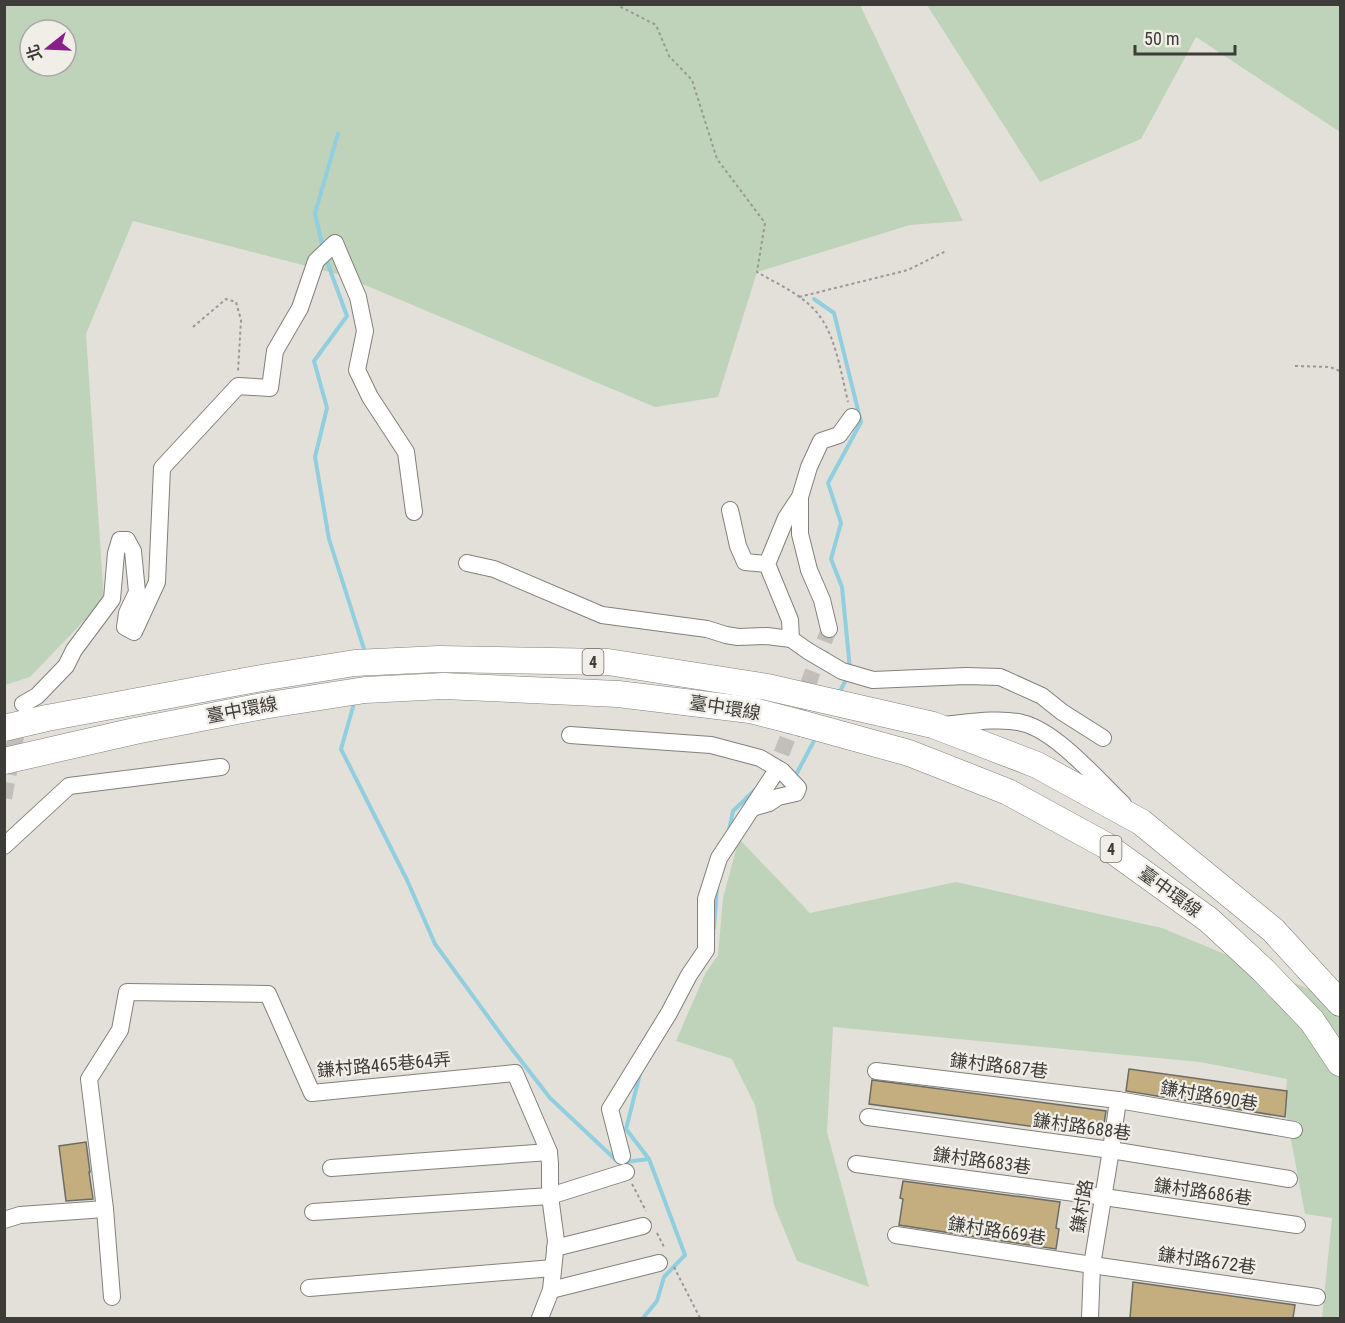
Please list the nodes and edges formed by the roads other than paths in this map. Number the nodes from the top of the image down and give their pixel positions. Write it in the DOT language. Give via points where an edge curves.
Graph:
graph roads {
  1 [pos="852,417"];
  2 [pos="800,497"];
  3 [pos="730,510"];
  4 [pos="414,512"];
  5 [pos="467,563"];
  6 [pos="766,564"];
  7 [pos="829,629"];
  8 [pos="791,639"];
  9 [pos="22,704"];
  10 [pos="933,725"];
  11 [pos="4,728"];
  12 [pos="570,735"];
  13 [pos="1103,738"];
  14 [pos="4,761"];
  15 [pos="221,767"];
  16 [pos="773,776"];
  17 [pos="752,808"];
  18 [pos="1141,822"];
  19 [pos="4,846"];
  20 [pos="1341,1003"];
  21 [pos="1341,1063"];
  22 [pos="876,1071"];
  23 [pos="1118,1100"];
  24 [pos="868,1118"];
  25 [pos="1293,1130"];
  26 [pos="1111,1150"];
  27 [pos="549,1152"];
  28 [pos="856,1164"];
  29 [pos="331,1168"];
  30 [pos="1289,1179"];
  31 [pos="550,1196"];
  32 [pos="1104,1197"];
  33 [pos="105,1209"];
  34 [pos="313,1212"];
  35 [pos="4,1220"];
  36 [pos="1298,1225"];
  37 [pos="644,1226"];
  38 [pos="896,1235"];
  39 [pos="555,1248"];
  40 [pos="659,1263"];
  41 [pos="1092,1265"];
  42 [pos="553,1268"];
  43 [pos="309,1288"];
  44 [pos="551,1290"];
  45 [pos="1317,1297"];
  46 [pos="112,1298"];
  47 [pos="540,1318"];
  48 [pos="1090,1318"];
  1 -- 2 [label="street" via="839,435 821,441"];
  2 -- 6 [label="street"];
  2 -- 7 [label="street" via="800,534"];
  3 -- 6 [label="street" via="745,562"];
  4 -- 9 [label="street" via="406,452 357,370 365,331 358,297 335,243 316,261 300,308 275,351 270,388 238,386 162,468 157,582 134,632 125,627 137,592 133,551 127,540 120,540 112,599 66,666 37,696"];
  5 -- 8 [label="street" via="494,569 602,615 738,637"];
  6 -- 8 [label="street" via="790,620"];
  8 -- 13 [label="street" via="842,671 873,680 1000,676 1042,696"];
  10 -- 11 [label="highway, 臺中環線 / 4" via="767,687 608,662 439,659 366,663 267,676"];
  10 -- 18 [label="highway, 臺中環線 / 4" via="1037,765"];
  10 -- 18 [label="street" via="1003,721 1038,728"];
  12 -- 17 [label="street" via="711,745 760,758 782,771 798,788 796,793"];
  14 -- 21 [label="highway, 臺中環線 / 4" via="228,712 360,690 444,686 618,694 750,710 909,753 1008,792 1105,845 1209,920 1312,1021"];
  15 -- 19 [label="street" via="69,786"];
  16 -- 17 [label="street"];
  17 -- 31 [label="street" via="719,858 706,899 706,950 610,1109 624,1164"];
  18 -- 20 [label="highway, 臺中環線 / 4" via="1273,930"];
  22 -- 23 [label="street, 鎌村路687巷"];
  23 -- 25 [label="street, 鎌村路690巷"];
  23 -- 26 [label="street, 鎌村路"];
  24 -- 26 [label="street, 鎌村路688巷"];
  26 -- 30 [label="street, 鎌村路688巷"];
  26 -- 32 [label="street, 鎌村路"];
  27 -- 29 [label="street"];
  27 -- 31 [label="street, 鎌村路465巷64弄"];
  27 -- 33 [label="street, 鎌村路465巷64弄" via="515,1073 312,1093 268,994 127,992 120,1030 89,1079"];
  28 -- 32 [label="street, 鎌村路683巷"];
  31 -- 34 [label="street"];
  31 -- 39 [label="street, 鎌村路465巷64弄"];
  32 -- 36 [label="street, 鎌村路686巷"];
  32 -- 41 [label="street, 鎌村路"];
  33 -- 35 [label="street" via="20,1215"];
  33 -- 46 [label="street, 鎌村路465巷64弄"];
  37 -- 39 [label="street"];
  38 -- 41 [label="street, 鎌村路669巷"];
  39 -- 42 [label="street, 鎌村路465巷64弄"];
  40 -- 44 [label="street"];
  41 -- 45 [label="street, 鎌村路672巷"];
  41 -- 48 [label="street, 鎌村路"];
  42 -- 43 [label="street"];
  42 -- 44 [label="street, 鎌村路465巷64弄"];
  44 -- 47 [label="street, 鎌村路465巷64弄"];
}
